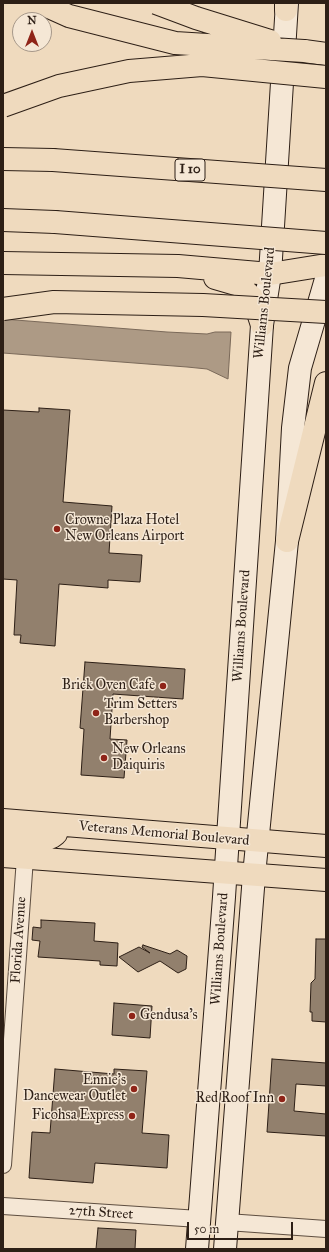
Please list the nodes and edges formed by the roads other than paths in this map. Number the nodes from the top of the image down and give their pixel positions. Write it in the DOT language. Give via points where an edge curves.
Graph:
graph roads {
  1 [pos="40,3"];
  2 [pos="156,3"];
  3 [pos="286,5"];
  4 [pos="304,51"];
  5 [pos="326,54"];
  6 [pos="326,77"];
  7 [pos="3,106"];
  8 [pos="3,158"];
  9 [pos="326,180"];
  10 [pos="3,220"];
  11 [pos="326,243"];
  12 [pos="3,263"];
  13 [pos="326,265"];
  14 [pos="178,266"];
  15 [pos="270,274"];
  16 [pos="326,279"];
  17 [pos="3,309"];
  18 [pos="326,312"];
  19 [pos="262,325"];
  20 [pos="326,383"];
  21 [pos="287,541"];
  22 [pos="3,820"];
  23 [pos="58,825"];
  24 [pos="3,837"];
  25 [pos="228,838"];
  26 [pos="258,841"];
  27 [pos="326,846"];
  28 [pos="3,856"];
  29 [pos="25,858"];
  30 [pos="225,873"];
  31 [pos="254,876"];
  32 [pos="326,880"];
  33 [pos="3,1165"];
  34 [pos="3,1206"];
  35 [pos="199,1219"];
  36 [pos="227,1222"];
  37 [pos="326,1229"];
  38 [pos="197,1249"];
  39 [pos="225,1249"];
  1 -- 4 [label="main road, bridge" via="69,16 175,43"];
  2 -- 4 [label="main road, bridge"];
  3 -- 15 [label="main road, Williams Boulevard"];
  4 -- 5 [label="main road"];
  6 -- 7 [label="main road, bridge" via="202,65 129,70 59,86"];
  8 -- 9 [label="main road, I 10, bridge"];
  10 -- 11 [label="main road, bridge"];
  12 -- 14 [label="main road"];
  13 -- 15 [label="main road"];
  14 -- 15 [label="main road"];
  14 -- 19 [label="main road" via="239,285 253,298"];
  15 -- 19 [label="main road, Williams Boulevard"];
  16 -- 21 [label="main road, Williams Boulevard" via="300,368 293,428"];
  17 -- 18 [label="main road, bridge" via="54,302 203,305"];
  19 -- 25 [label="main road, Williams Boulevard"];
  20 -- 21 [label="main road"];
  21 -- 26 [label="main road, Williams Boulevard"];
  22 -- 23 [label="main road, Veterans Memorial Boulevard"];
  23 -- 24 [label="main road" via="56,834 45,840"];
  23 -- 25 [label="main road, Veterans Memorial Boulevard"];
  25 -- 26 [label="main road, Veterans Memorial Boulevard"];
  25 -- 30 [label="main road, Williams Boulevard"];
  26 -- 27 [label="main road, Veterans Memorial Boulevard"];
  26 -- 31 [label="main road, Williams Boulevard"];
  28 -- 29 [label="main road"];
  29 -- 30 [label="main road"];
  29 -- 33 [label="street, Florida Avenue"];
  30 -- 31 [label="main road"];
  30 -- 35 [label="main road, Williams Boulevard"];
  31 -- 32 [label="main road"];
  31 -- 36 [label="main road, Williams Boulevard"];
  34 -- 35 [label="street, 27th Street"];
  35 -- 38 [label="main road, Williams Boulevard"];
  36 -- 37 [label="street"];
  36 -- 39 [label="main road, Williams Boulevard"];
}
